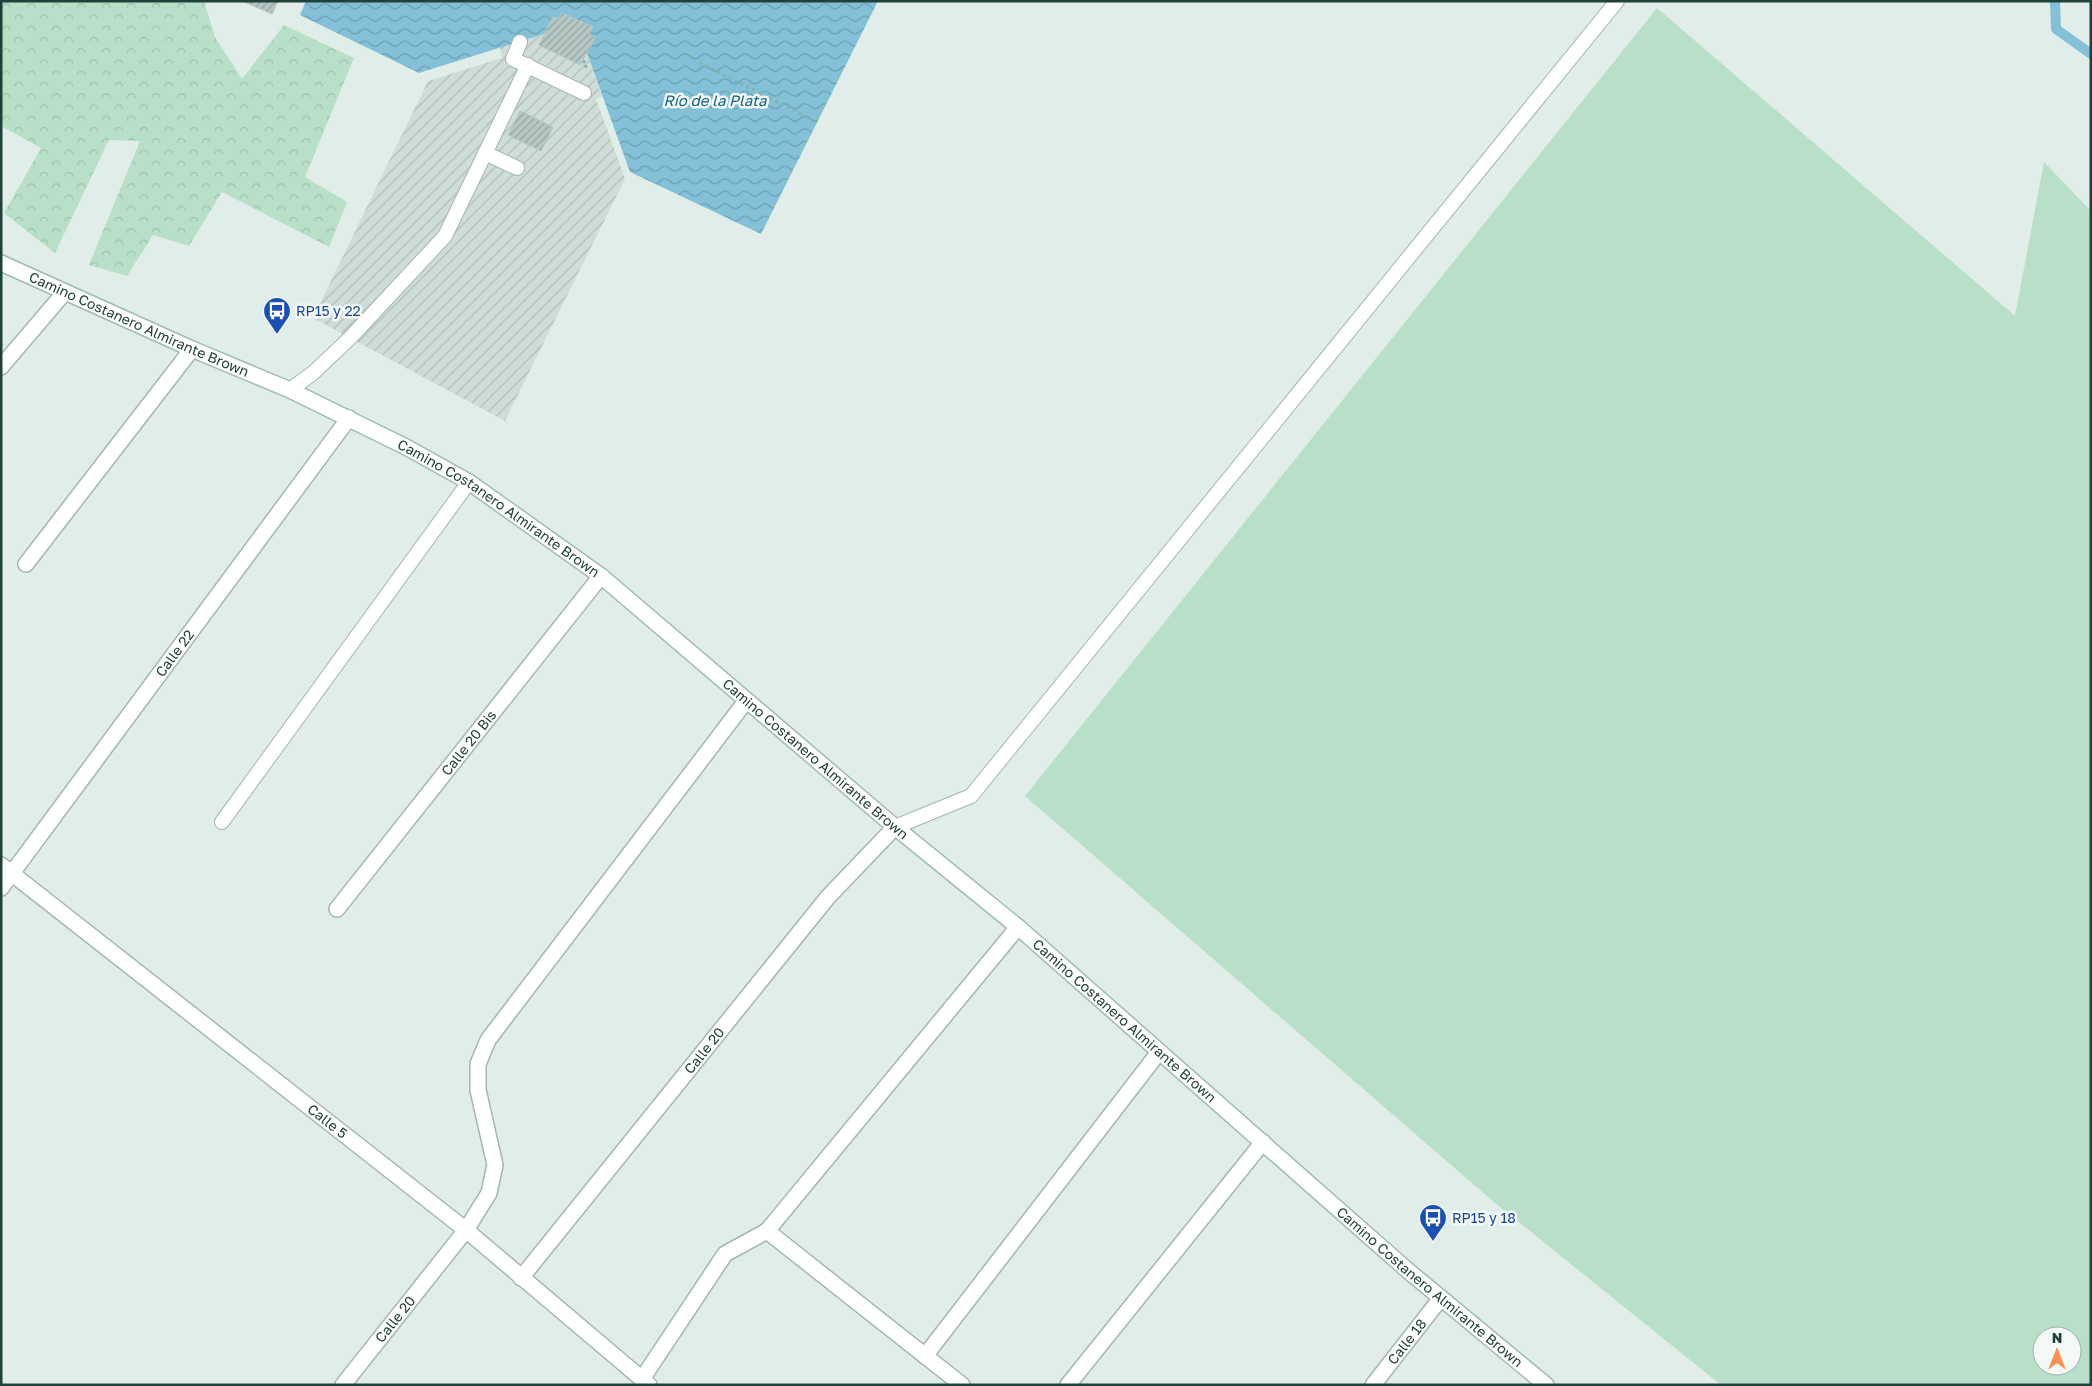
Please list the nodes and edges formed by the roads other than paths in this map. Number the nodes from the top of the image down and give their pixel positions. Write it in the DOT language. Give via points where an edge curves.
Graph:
graph roads {
  1 [pos="1617,1"];
  2 [pos="520,42"];
  3 [pos="528,65"];
  4 [pos="584,93"];
  5 [pos="485,153"];
  6 [pos="517,168"];
  7 [pos="1,262"];
  8 [pos="65,292"];
  9 [pos="192,349"];
  10 [pos="1,368"];
  11 [pos="290,390"];
  12 [pos="349,418"];
  13 [pos="469,482"];
  14 [pos="26,564"];
  15 [pos="601,576"];
  16 [pos="746,701"];
  17 [pos="222,822"];
  18 [pos="895,827"];
  19 [pos="7,870"];
  20 [pos="1,888"];
  21 [pos="337,909"];
  22 [pos="1018,927"];
  23 [pos="1158,1052"];
  24 [pos="1262,1142"];
  25 [pos="466,1230"];
  26 [pos="767,1231"];
  27 [pos="522,1278"];
  28 [pos="1442,1298"];
  29 [pos="925,1356"];
  30 [pos="646,1382"];
  31 [pos="343,1385"];
  32 [pos="962,1385"];
  33 [pos="1068,1385"];
  34 [pos="1373,1385"];
  35 [pos="1546,1385"];
  1 -- 18 [label="lane" via="971,796"];
  2 -- 3 [label="lane" via="513,59"];
  3 -- 4 [label="lane"];
  3 -- 5 [label="lane"];
  5 -- 6 [label="lane"];
  5 -- 11 [label="lane" via="445,236 350,338"];
  7 -- 8 [label="street, Camino Costanero Almirante Brown"];
  8 -- 9 [label="street, Camino Costanero Almirante Brown"];
  8 -- 10 [label="street"];
  9 -- 11 [label="street, Camino Costanero Almirante Brown"];
  9 -- 14 [label="street"];
  11 -- 12 [label="street, Camino Costanero Almirante Brown"];
  12 -- 13 [label="street, Camino Costanero Almirante Brown"];
  12 -- 19 [label="street, Calle 22"];
  13 -- 15 [label="street, Camino Costanero Almirante Brown"];
  13 -- 17 [label="lane"];
  15 -- 16 [label="street, Camino Costanero Almirante Brown"];
  15 -- 21 [label="street, Calle 20 Bis"];
  16 -- 18 [label="street, Camino Costanero Almirante Brown"];
  16 -- 25 [label="street, Calle 20" via="488,1040 478,1064 478,1090 495,1165 489,1193"];
  18 -- 22 [label="street, Camino Costanero Almirante Brown"];
  18 -- 27 [label="street, Calle 20" via="828,897"];
  19 -- 20 [label="street, Calle 22"];
  19 -- 25 [label="street, Calle 5"];
  22 -- 23 [label="street, Camino Costanero Almirante Brown"];
  22 -- 26 [label="street"];
  23 -- 24 [label="street, Camino Costanero Almirante Brown"];
  23 -- 29 [label="street"];
  24 -- 28 [label="street, Camino Costanero Almirante Brown"];
  24 -- 33 [label="street"];
  25 -- 27 [label="street, Calle 5"];
  25 -- 31 [label="street, Calle 20"];
  26 -- 29 [label="street"];
  26 -- 30 [label="street" via="725,1254"];
  27 -- 30 [label="street, Calle 5"];
  28 -- 34 [label="street, Calle 18"];
  28 -- 35 [label="street, Camino Costanero Almirante Brown"];
  29 -- 32 [label="street"];
}
